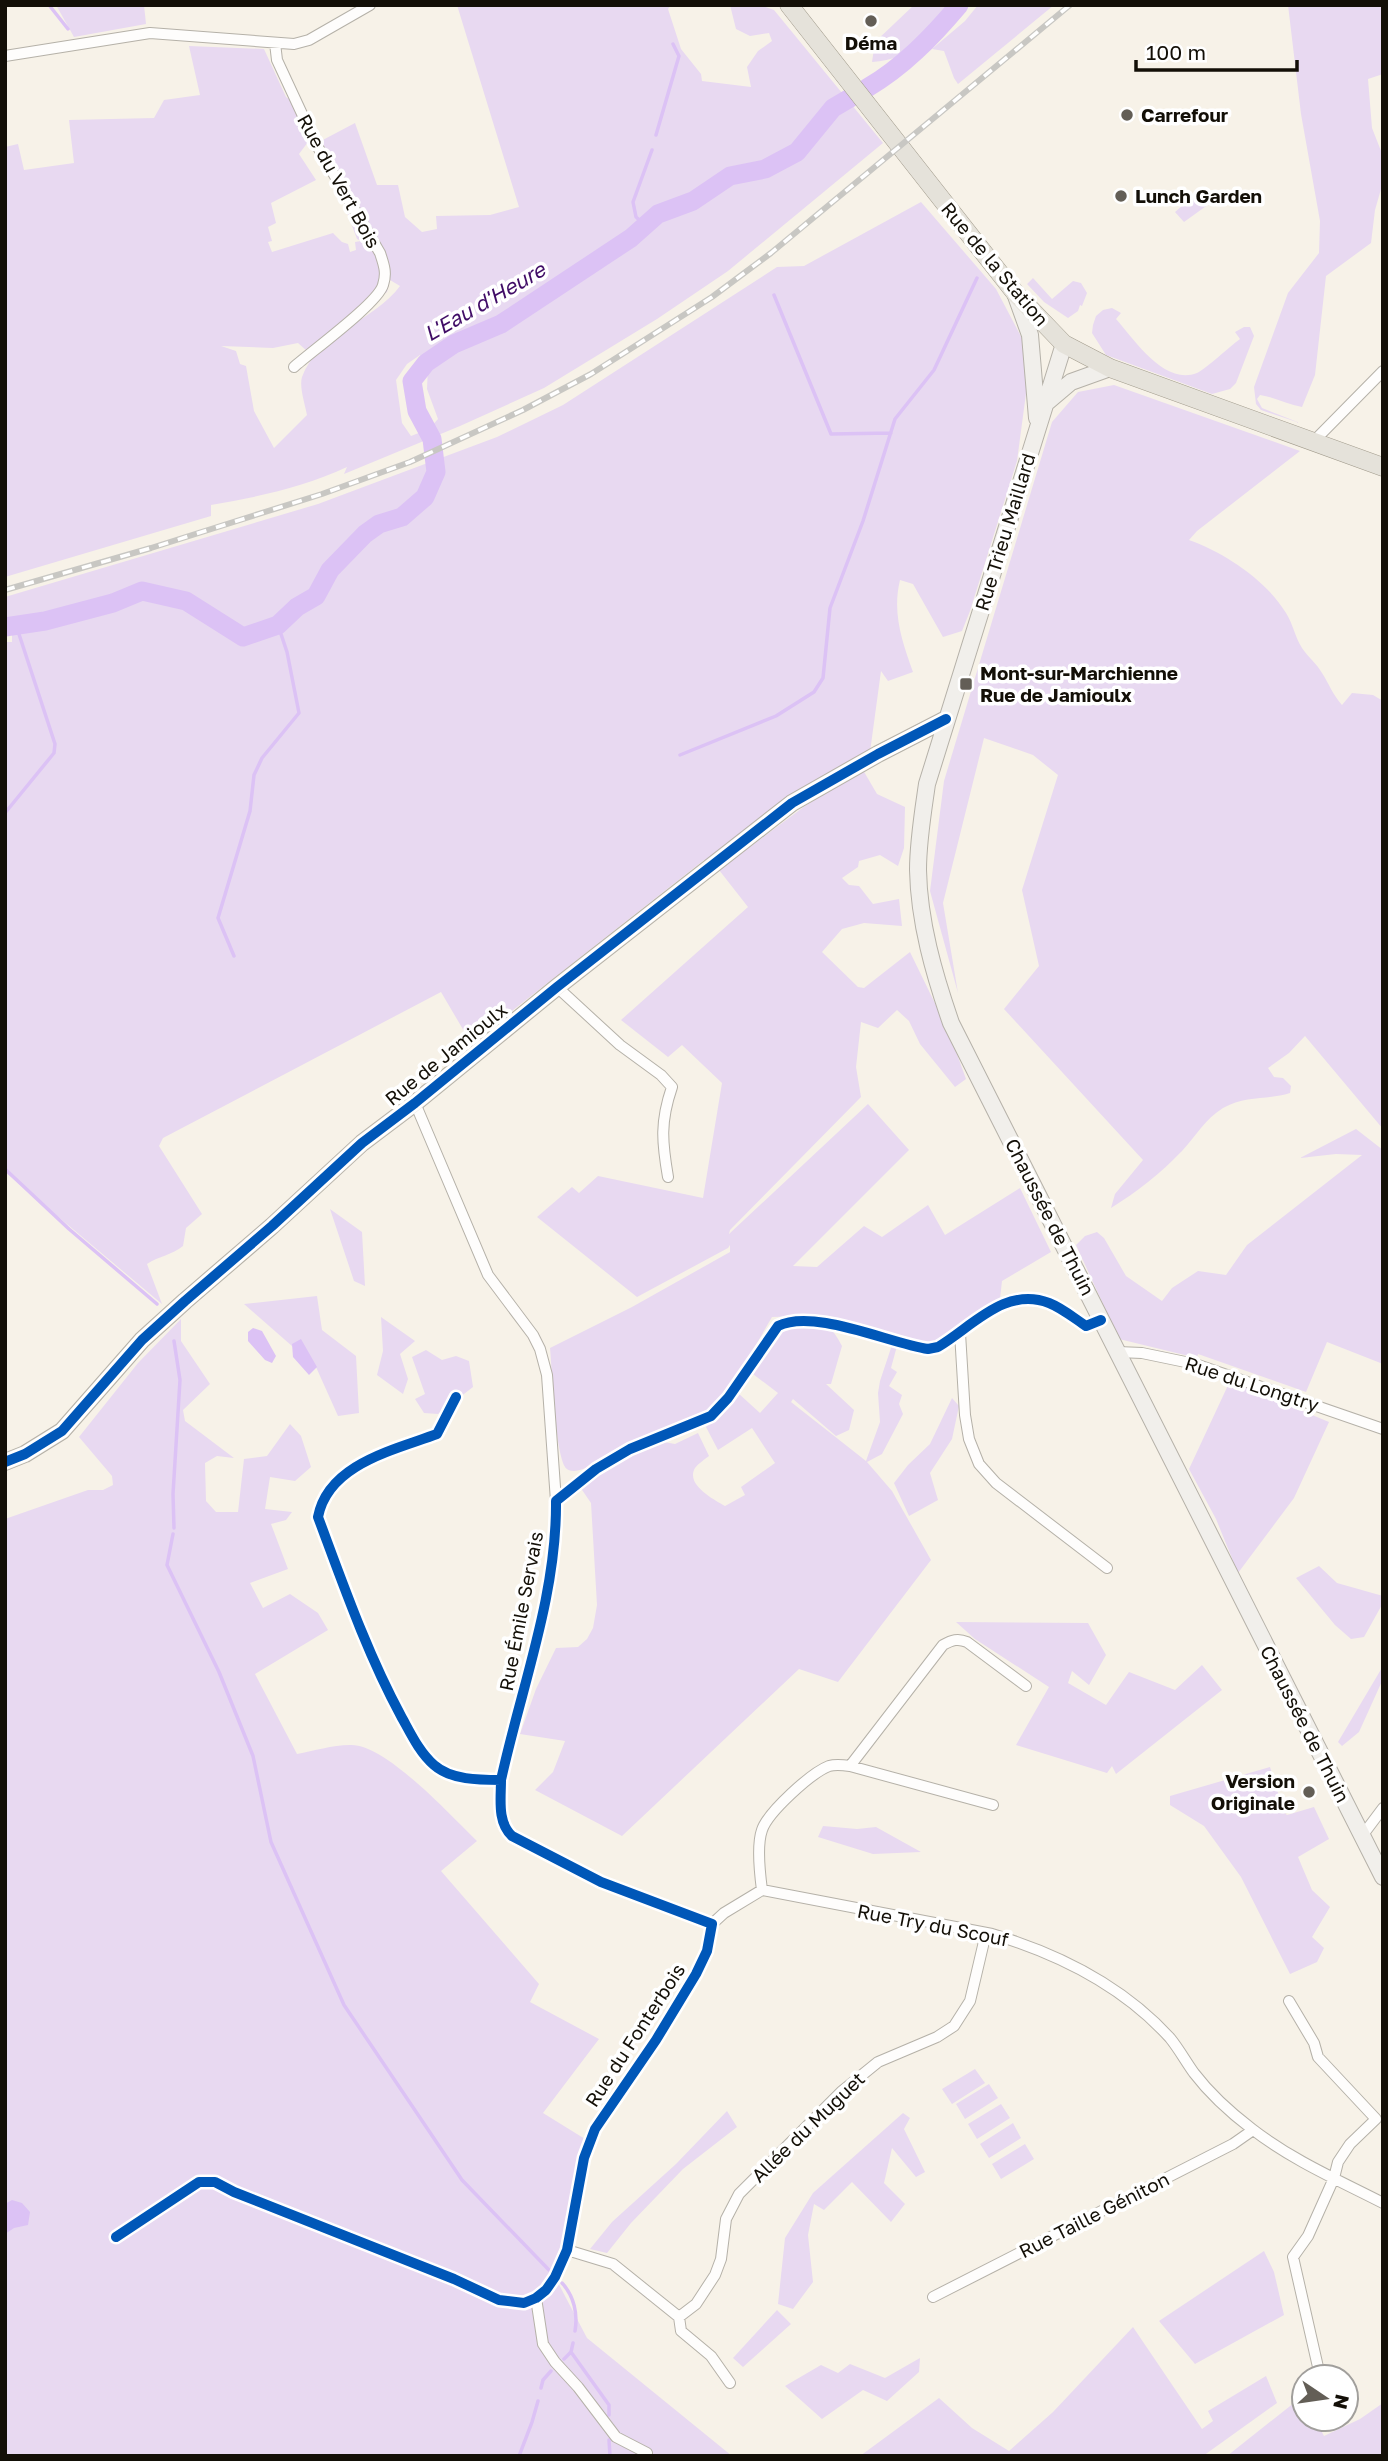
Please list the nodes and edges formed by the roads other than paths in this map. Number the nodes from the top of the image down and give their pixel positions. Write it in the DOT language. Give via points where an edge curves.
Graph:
graph roads {
  1 [pos="370,5"];
  2 [pos="789,5"];
  3 [pos="275,43"];
  4 [pos="5,56"];
  5 [pos="1016,294"];
  6 [pos="1064,344"];
  7 [pos="294,367"];
  8 [pos="1110,368"];
  9 [pos="1383,371"];
  10 [pos="1043,406"];
  11 [pos="1038,423"];
  12 [pos="1313,442"];
  13 [pos="1383,467"];
  14 [pos="946,719"];
  15 [pos="557,987"];
  16 [pos="415,1103"];
  17 [pos="668,1177"];
  18 [pos="1101,1320"];
  19 [pos="960,1333"];
  20 [pos="1118,1352"];
  21 [pos="456,1397"];
  22 [pos="1383,1429"];
  23 [pos="5,1462"];
  24 [pos="556,1501"];
  25 [pos="1107,1568"];
  26 [pos="1026,1686"];
  27 [pos="850,1766"];
  28 [pos="501,1780"];
  29 [pos="993,1805"];
  30 [pos="1383,1808"];
  31 [pos="1362,1836"];
  32 [pos="1383,1877"];
  33 [pos="762,1890"];
  34 [pos="712,1924"];
  35 [pos="986,1933"];
  36 [pos="1289,2001"];
  37 [pos="1253,2130"];
  38 [pos="1334,2178"];
  39 [pos="1383,2203"];
  40 [pos="116,2237"];
  41 [pos="567,2250"];
  42 [pos="933,2297"];
  43 [pos="536,2298"];
  44 [pos="679,2317"];
  45 [pos="1317,2363"];
  46 [pos="730,2383"];
  47 [pos="647,2453"];
  1 -- 3 [label="street" via="309,40"];
  2 -- 5 [label="main road, Rue de la Station"];
  3 -- 4 [label="street" via="150,33"];
  3 -- 7 [label="street, Rue du Vert Bois" via="277,60 316,144 386,270 383,288 373,302"];
  5 -- 6 [label="main road, Rue de la Station"];
  5 -- 11 [label="main road" via="1030,335"];
  6 -- 8 [label="main road, Rue de la Station"];
  6 -- 10 [label="main road, Rue Trieu Maillard"];
  8 -- 10 [label="main road" via="1070,382"];
  8 -- 12 [label="main road, Rue de la Station"];
  9 -- 12 [label="street"];
  10 -- 11 [label="main road, Rue Trieu Maillard"];
  11 -- 14 [label="main road, Rue Trieu Maillard"];
  12 -- 13 [label="main road, Rue de la Station"];
  14 -- 15 [label="main road, Rue de Jamioulx" via="792,803"];
  14 -- 18 [label="main road, Chaussée de Thuin" via="927,784 918,870 936,979 951,1023"];
  15 -- 16 [label="main road, Rue de Jamioulx"];
  15 -- 17 [label="street" via="672,1087 662,1127"];
  16 -- 23 [label="main road, Rue de Jamioulx" via="362,1143 142,1340 62,1431"];
  16 -- 24 [label="street, Rue Émile Servais" via="488,1275 540,1349 547,1375"];
  18 -- 19 [label="street" via="1086,1326 1050,1303 1014,1299"];
  18 -- 20 [label="main road, Chaussée de Thuin"];
  19 -- 24 [label="street" via="938,1348 928,1349 830,1324 781,1324 711,1416 630,1449"];
  19 -- 25 [label="street" via="965,1415 979,1464 996,1483"];
  20 -- 22 [label="street, Rue du Longtry" via="1224,1372"];
  20 -- 31 [label="main road, Chaussée de Thuin"];
  21 -- 28 [label="street" via="437,1434 369,1458 354,1468 331,1489 318,1517 383,1682 422,1752 446,1773"];
  24 -- 28 [label="street, Rue Émile Servais" via="555,1548"];
  26 -- 27 [label="street" via="967,1642 950,1641"];
  27 -- 29 [label="street"];
  27 -- 33 [label="street" via="837,1764 816,1773 770,1815 761,1831"];
  28 -- 34 [label="street" via="502,1819 512,1836 601,1882"];
  30 -- 31 [label="street"];
  31 -- 32 [label="main road, Chaussée de Thuin"];
  33 -- 34 [label="street"];
  33 -- 35 [label="street, Rue Try du Scouf"];
  34 -- 41 [label="street, Rue du Fonterbois" via="707,1951 690,1984 592,2134"];
  35 -- 37 [label="street, Rue Try du Scouf" via="1029,1945 1106,1983 1172,2040 1218,2100"];
  35 -- 44 [label="street, Allée du Muguet" via="970,2001 954,2026 878,2062 841,2092 739,2194 726,2219 715,2275 696,2304"];
  36 -- 38 [label="street" via="1318,2057 1376,2119 1350,2144"];
  37 -- 38 [label="street, Rue Try du Scouf" via="1296,2160"];
  37 -- 42 [label="street, Rue Taille Géniton"];
  38 -- 39 [label="street, Rue Try du Scouf"];
  38 -- 45 [label="street" via="1308,2236 1293,2257"];
  40 -- 43 [label="street" via="185,2190 209,2181 499,2300 524,2303"];
  41 -- 43 [label="street, Rue du Fonterbois" via="555,2277"];
  41 -- 44 [label="street" via="613,2264"];
  43 -- 47 [label="street" via="543,2344 555,2362 616,2437"];
  44 -- 46 [label="street" via="681,2331 711,2356"];
}
